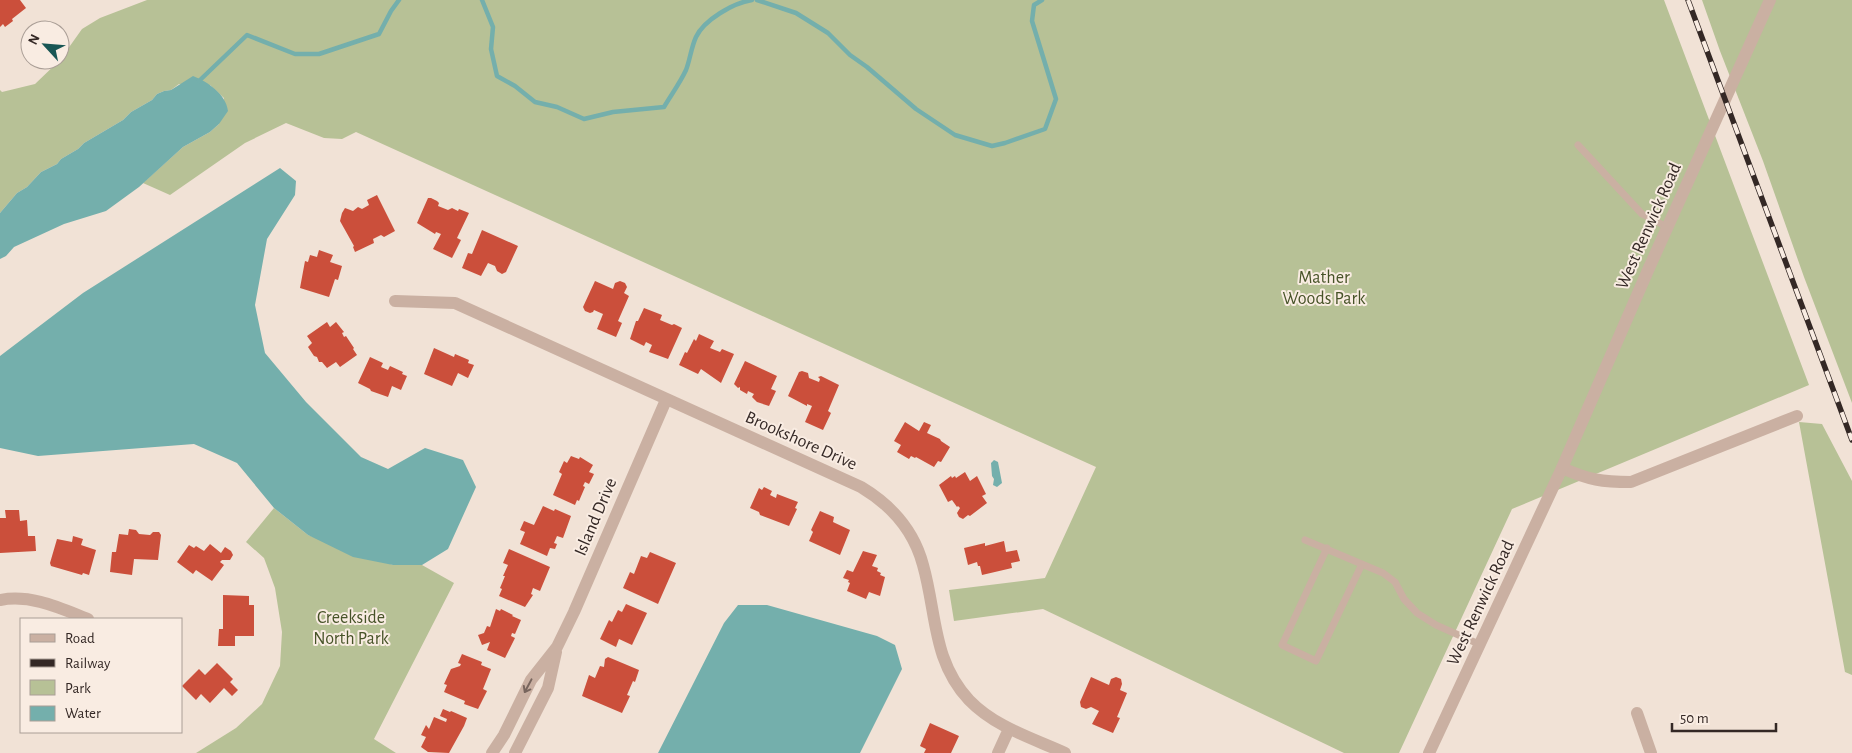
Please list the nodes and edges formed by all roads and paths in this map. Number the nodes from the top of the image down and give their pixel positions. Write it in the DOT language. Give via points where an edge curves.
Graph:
graph roads {
  1 [pos="1770,0"];
  2 [pos="1578,145"];
  3 [pos="1667,227"];
  4 [pos="395,301"];
  5 [pos="666,400"];
  6 [pos="1797,416"];
  7 [pos="1562,468"];
  8 [pos="1305,540"];
  9 [pos="1327,548"];
  10 [pos="1362,564"];
  11 [pos="0,600"];
  12 [pos="85,618"];
  13 [pos="1481,645"];
  14 [pos="557,647"];
  15 [pos="1637,712"];
  16 [pos="1009,728"];
  17 [pos="492,753"];
  18 [pos="515,753"];
  19 [pos="998,753"];
  20 [pos="1065,753"];
  21 [pos="1430,753"];
  22 [pos="1651,753"];
  1 -- 3 [label="street, West Renwick Road"];
  2 -- 3 [label="lane" via="1642,214"];
  3 -- 7 [label="street, West Renwick Road"];
  4 -- 5 [label="street, Brookshore Drive" via="455,303"];
  5 -- 14 [label="street, Island Drive"];
  5 -- 16 [label="street, Brookshore Drive" via="861,487 891,509 906,529 924,566 939,650 950,674 976,707"];
  6 -- 7 [label="street" via="1631,482 1604,482"];
  7 -- 13 [label="street, West Renwick Road"];
  8 -- 9 [label="lane"];
  9 -- 10 [label="lane"];
  9 -- 10 [label="lane" via="1282,645 1316,661"];
  10 -- 13 [label="lane" via="1394,582 1417,613"];
  11 -- 12 [label="street" via="18,598 47,603"];
  13 -- 21 [label="street, West Renwick Road"];
  14 -- 17 [label="street, Island Drive, one-way" via="531,680"];
  14 -- 18 [label="street, Island Drive" via="548,688"];
  15 -- 22 [label="street"];
  16 -- 19 [label="street"];
  16 -- 20 [label="street, Brookshore Drive"];
}
